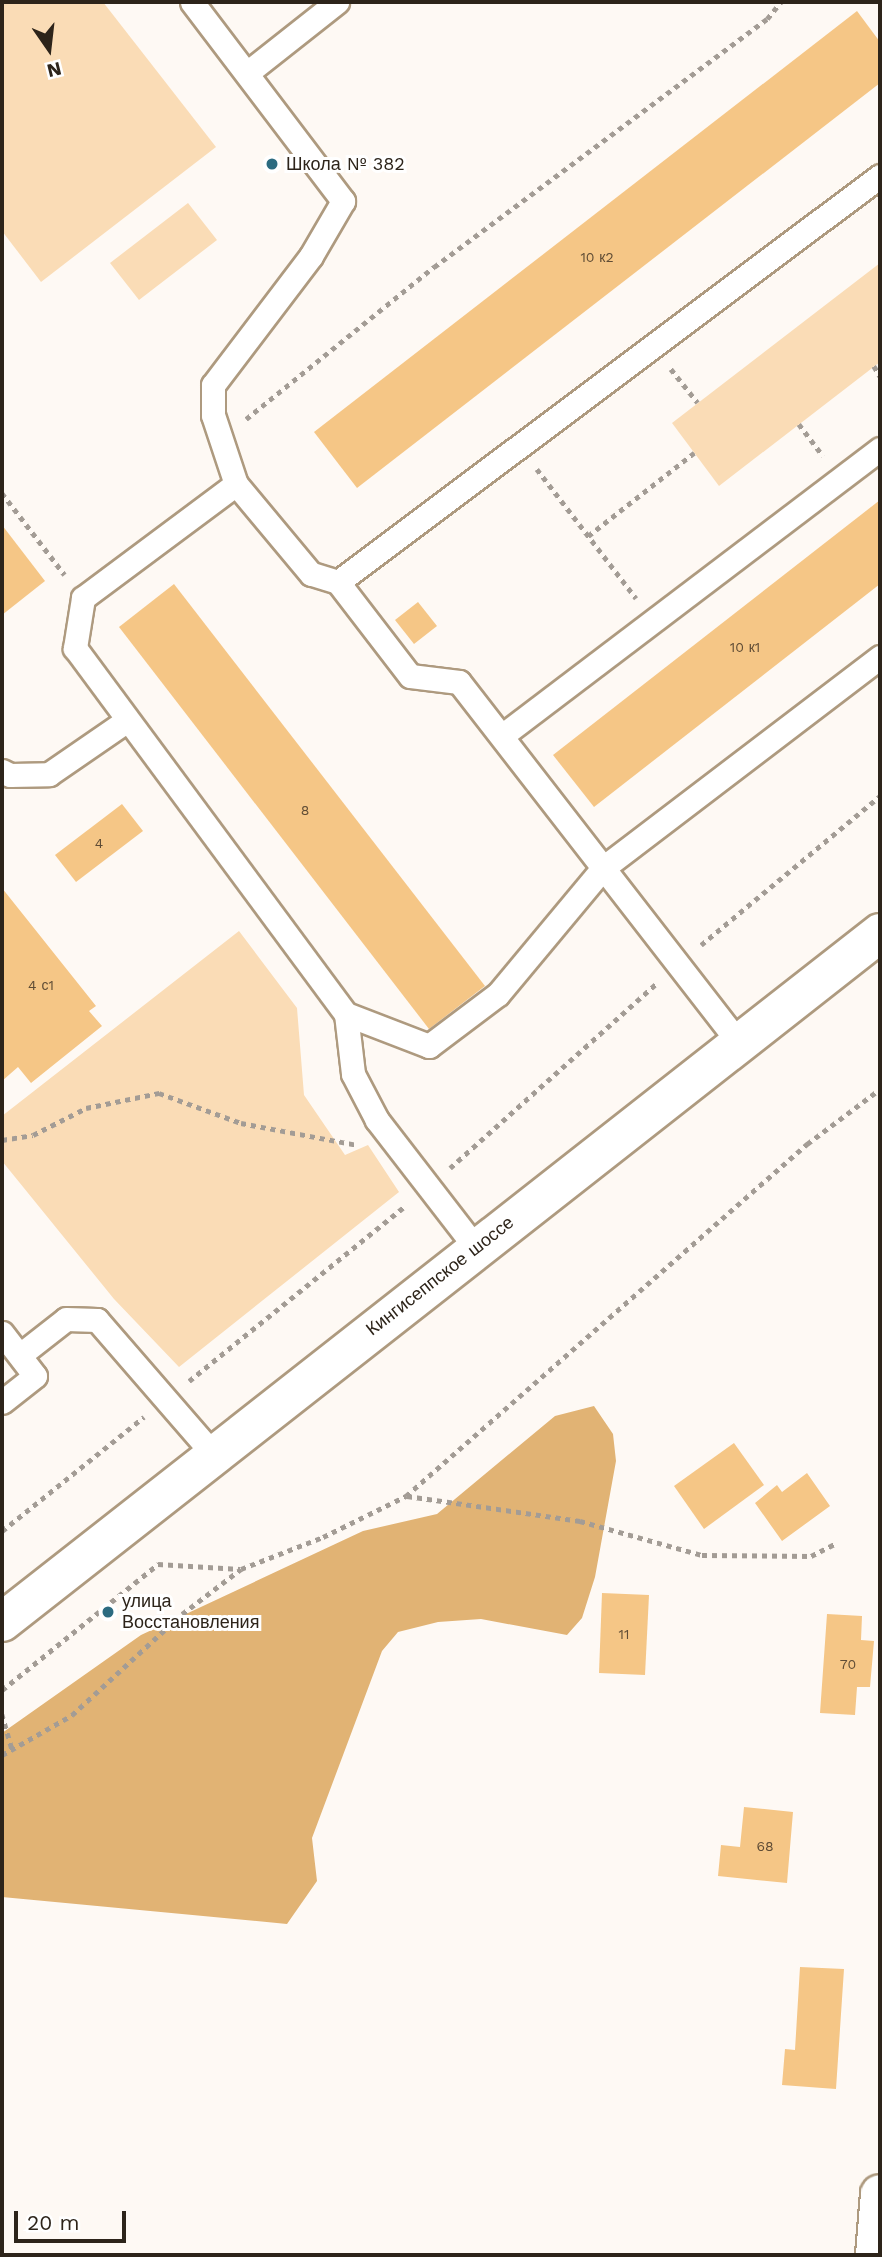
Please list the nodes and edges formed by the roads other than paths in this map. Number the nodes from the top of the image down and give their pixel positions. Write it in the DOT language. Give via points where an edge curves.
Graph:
graph roads {
  1 [pos="192,2"];
  2 [pos="337,2"];
  3 [pos="247,73"];
  4 [pos="880,176"];
  5 [pos="880,449"];
  6 [pos="236,484"];
  7 [pos="338,582"];
  8 [pos="876,668"];
  9 [pos="126,721"];
  10 [pos="503,735"];
  11 [pos="2,771"];
  12 [pos="603,868"];
  13 [pos="880,933"];
  14 [pos="346,1014"];
  15 [pos="739,1043"];
  16 [pos="475,1247"];
  17 [pos="2,1333"];
  18 [pos="20,1355"];
  19 [pos="2,1402"];
  20 [pos="214,1454"];
  21 [pos="2,1622"];
  22 [pos="880,2194"];
  23 [pos="875,2255"];
  1 -- 3 [label="lane"];
  2 -- 3 [label="lane"];
  3 -- 6 [label="lane" via="343,201 311,256 213,385 213,415"];
  4 -- 7 [label="lane"];
  5 -- 10 [label="lane"];
  6 -- 7 [label="lane" via="311,574"];
  6 -- 9 [label="lane" via="83,598 75,648"];
  7 -- 10 [label="lane" via="410,676 459,682"];
  8 -- 12 [label="lane"];
  9 -- 11 [label="lane" via="49,774"];
  9 -- 14 [label="lane"];
  10 -- 12 [label="lane"];
  12 -- 14 [label="lane" via="498,994 429,1046"];
  12 -- 15 [label="lane"];
  13 -- 15 [label="main road, Кингисеппское шоссе"];
  14 -- 16 [label="lane" via="353,1074 377,1120"];
  15 -- 16 [label="main road, Кингисеппское шоссе"];
  16 -- 20 [label="main road, Кингисеппское шоссе"];
  17 -- 18 [label="lane"];
  18 -- 19 [label="lane" via="35,1376"];
  18 -- 20 [label="lane" via="66,1319 97,1320"];
  20 -- 21 [label="main road, Кингисеппское шоссе"];
  22 -- 23 [label="main road"];
}
